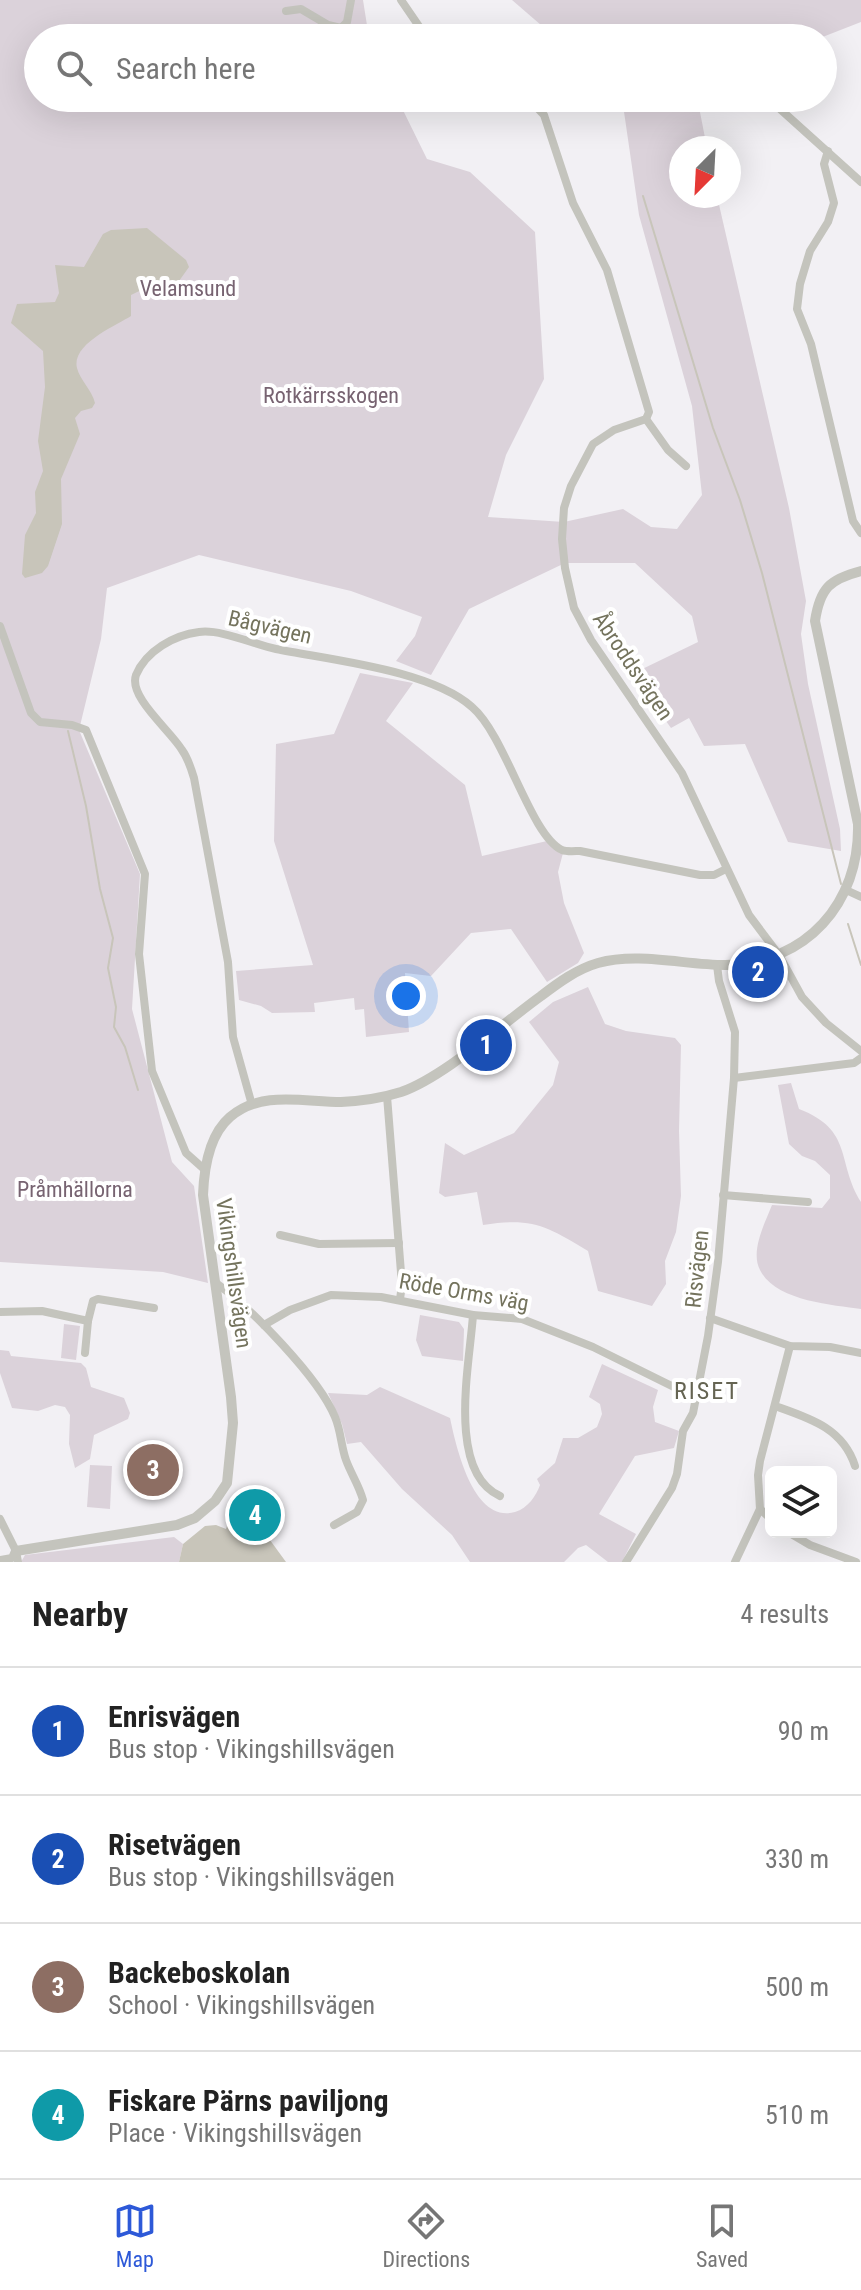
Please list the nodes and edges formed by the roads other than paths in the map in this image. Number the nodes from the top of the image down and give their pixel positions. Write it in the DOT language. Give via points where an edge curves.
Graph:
graph roads {
  1 [pos="351,0"];
  2 [pos="401,0"];
  3 [pos="286,11"];
  4 [pos="326,24"];
  5 [pos="345,24"];
  6 [pos="417,24"];
  7 [pos="541,112"];
  8 [pos="783,112"];
  9 [pos="828,151"];
  10 [pos="861,182"];
  11 [pos="646,419"];
  12 [pos="686,466"];
  13 [pos="861,533"];
  14 [pos="861,571"];
  15 [pos="0,626"];
  16 [pos="726,869"];
  17 [pos="846,890"];
  18 [pos="861,897"];
  19 [pos="779,955"];
  20 [pos="717,965"];
  21 [pos="861,1051"];
  22 [pos="861,1058"];
  23 [pos="734,1078"];
  24 [pos="387,1096"];
  25 [pos="252,1105"];
  26 [pos="204,1169"];
  27 [pos="723,1195"];
  28 [pos="808,1202"];
  29 [pos="280,1235"];
  30 [pos="399,1243"];
  31 [pos="216,1283"];
  32 [pos="400,1299"];
  33 [pos="154,1308"];
  34 [pos="0,1312"];
  35 [pos="473,1315"];
  36 [pos="710,1318"];
  37 [pos="88,1321"];
  38 [pos="264,1325"];
  39 [pos="790,1346"];
  40 [pos="85,1353"];
  41 [pos="861,1353"];
  42 [pos="696,1398"];
  43 [pos="775,1406"];
  44 [pos="855,1466"];
  45 [pos="500,1496"];
  46 [pos="760,1509"];
  47 [pos="765,1514"];
  48 [pos="0,1519"];
  49 [pos="334,1525"];
  50 [pos="800,1538"];
  51 [pos="17,1556"];
  52 [pos="0,1560"];
  53 [pos="626,1562"];
  54 [pos="735,1562"];
  55 [pos="856,1562"];
  1 -- 5 [label="street"];
  2 -- 6 [label="street"];
  3 -- 4 [label="street" via="301,9"];
  7 -- 11 [label="street" via="573,203 607,270 649,412"];
  8 -- 9 [label="street"];
  9 -- 10 [label="street"];
  9 -- 13 [label="street" via="825,174 834,203 810,251 797,304 853,521"];
  11 -- 12 [label="street"];
  11 -- 16 [label="street, Åbroddsvägen" via="603,436 579,466 564,508 565,568 579,620 682,773"];
  14 -- 17 [label="street" via="828,586 815,621 858,813 858,854"];
  15 -- 26 [label="street" via="31,713 40,722 86,730 145,874 139,954 152,1071 186,1153"];
  16 -- 19 [label="street, Åbroddsvägen" via="749,915"];
  16 -- 25 [label="street, Bågvägen" via="700,875 563,850 536,821 485,722 447,690 219,633 197,632 170,641 145,661 135,685 182,750 194,778 228,962 233,1037"];
  17 -- 18 [label="street"];
  17 -- 19 [label="street" via="822,926"];
  19 -- 20 [label="street"];
  19 -- 21 [label="street, Åbroddsvägen" via="812,1010"];
  20 -- 23 [label="street, Risvägen" via="735,1032"];
  20 -- 24 [label="street" via="597,963 561,981 440,1070"];
  22 -- 23 [label="street"];
  23 -- 27 [label="street, Risvägen"];
  24 -- 25 [label="street"];
  24 -- 30 [label="street"];
  25 -- 26 [label="street, Vikingshillsvägen" via="223,1124"];
  26 -- 31 [label="street, Vikingshillsvägen"];
  27 -- 28 [label="street"];
  27 -- 36 [label="street, Risvägen"];
  29 -- 30 [label="street" via="319,1244"];
  30 -- 32 [label="street"];
  31 -- 38 [label="street"];
  31 -- 51 [label="street, Vikingshillsvägen" via="233,1423 227,1483 220,1495 195,1518 177,1525"];
  32 -- 35 [label="street, Röde Orms väg"];
  32 -- 38 [label="street, Röde Orms väg" via="331,1295"];
  33 -- 37 [label="street" via="98,1299"];
  34 -- 37 [label="street" via="42,1311"];
  35 -- 42 [label="street, Röde Orms väg" via="534,1322"];
  35 -- 45 [label="street" via="463,1408 473,1469 483,1485"];
  36 -- 39 [label="street"];
  36 -- 42 [label="street, Risvägen"];
  37 -- 40 [label="street"];
  38 -- 49 [label="street" via="326,1399 359,1484 362,1505"];
  39 -- 41 [label="street"];
  39 -- 43 [label="street"];
  42 -- 53 [label="street, Risvägen" via="683,1431 672,1488"];
  43 -- 44 [label="street" via="827,1427"];
  43 -- 46 [label="street" via="758,1475"];
  46 -- 47 [label="street"];
  46 -- 54 [label="street"];
  48 -- 51 [label="street"];
  50 -- 55 [label="street"];
  51 -- 52 [label="street"];
}
